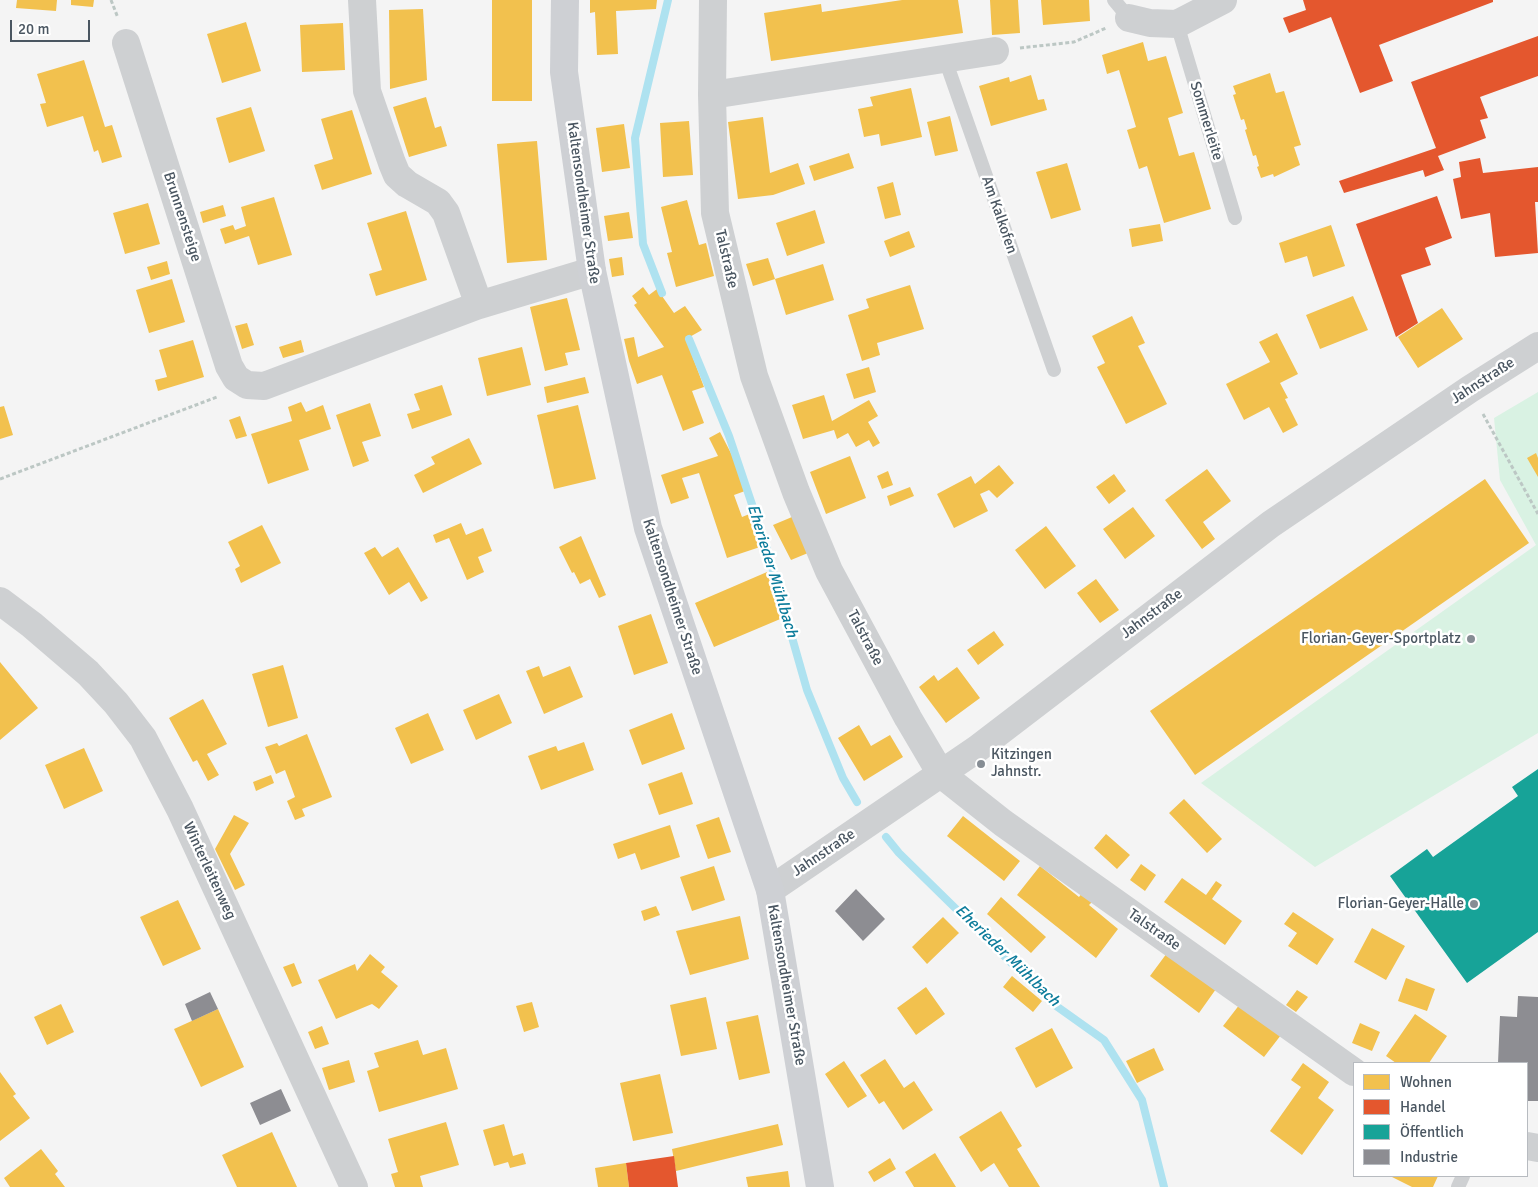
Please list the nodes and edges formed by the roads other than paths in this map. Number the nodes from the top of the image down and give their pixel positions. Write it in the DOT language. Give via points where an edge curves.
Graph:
graph roads {
  1 [pos="362,0"];
  2 [pos="565,0"];
  3 [pos="713,0"];
  4 [pos="1222,0"];
  5 [pos="1122,9"];
  6 [pos="1177,24"];
  7 [pos="126,42"];
  8 [pos="995,51"];
  9 [pos="945,60"];
  10 [pos="712,95"];
  11 [pos="1234,218"];
  12 [pos="592,271"];
  13 [pos="479,305"];
  14 [pos="1538,346"];
  15 [pos="1054,370"];
  16 [pos="0,601"];
  17 [pos="941,774"];
  18 [pos="770,890"];
  19 [pos="1353,1071"];
  20 [pos="822,1184"];
  21 [pos="354,1187"];
  1 -- 13 [label="street" via="367,91 392,163 407,184 438,202 446,213"];
  2 -- 12 [label="main road, Kaltensondheimer Straße" via="564,72"];
  3 -- 10 [label="street, Talstraße"];
  4 -- 6 [label="street"];
  5 -- 6 [label="street" via="1150,23"];
  6 -- 11 [label="lane, Sommerleite"];
  7 -- 13 [label="street, Brunnensteige" via="229,366 236,378 247,385 264,386"];
  8 -- 9 [label="street"];
  9 -- 10 [label="street"];
  9 -- 15 [label="lane, Am Kalkofen"];
  10 -- 17 [label="street, Talstraße" via="716,213 754,376 829,571"];
  12 -- 13 [label="street"];
  12 -- 18 [label="main road, Kaltensondheimer Straße" via="648,528"];
  14 -- 17 [label="street, Jahnstraße" via="1271,524"];
  16 -- 21 [label="street, Winterleitenweg" via="88,673 143,738 184,818"];
  17 -- 18 [label="street, Jahnstraße"];
  17 -- 19 [label="street, Talstraße" via="1003,823"];
  18 -- 20 [label="main road, Kaltensondheimer Straße"];
}
